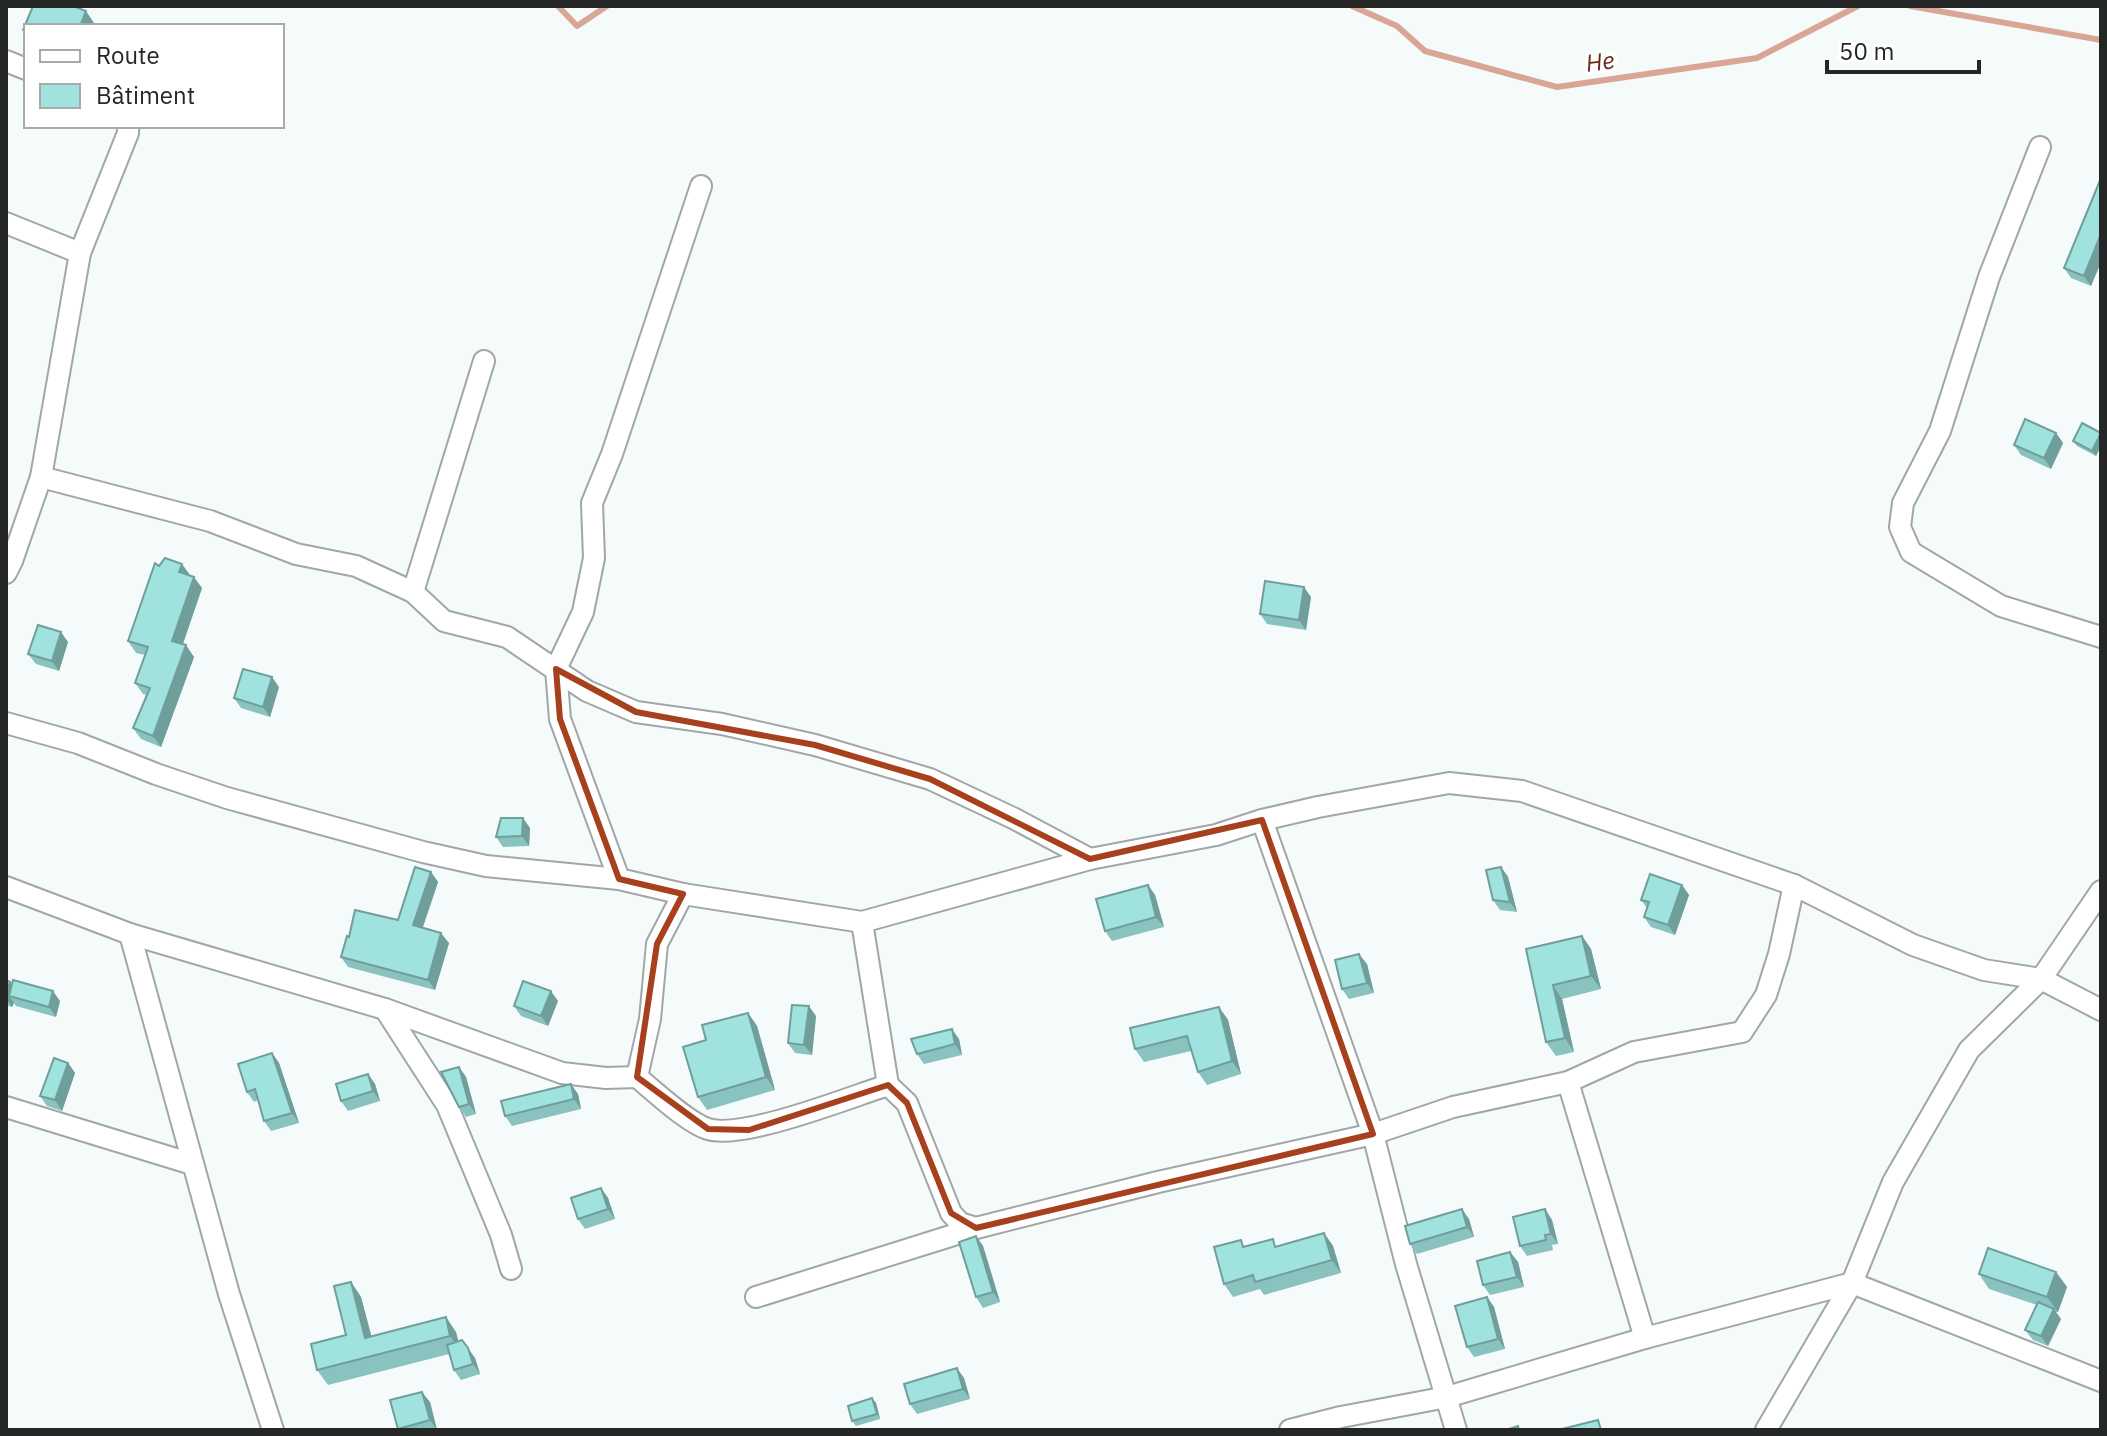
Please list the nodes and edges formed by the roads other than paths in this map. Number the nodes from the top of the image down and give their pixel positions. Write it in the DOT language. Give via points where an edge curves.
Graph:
graph roads {
  1 [pos="128,128"];
  2 [pos="2040,147"];
  3 [pos="701,186"];
  4 [pos="6,223"];
  5 [pos="80,253"];
  6 [pos="484,361"];
  7 [pos="41,477"];
  8 [pos="6,573"];
  9 [pos="413,592"];
  10 [pos="2101,637"];
  11 [pos="556,669"];
  12 [pos="6,723"];
  13 [pos="1262,820"];
  14 [pos="1090,859"];
  15 [pos="619,879"];
  16 [pos="1794,885"];
  17 [pos="6,887"];
  18 [pos="2101,891"];
  19 [pos="683,894"];
  20 [pos="862,922"];
  21 [pos="130,934"];
  22 [pos="2041,979"];
  23 [pos="385,1009"];
  24 [pos="2101,1010"];
  25 [pos="637,1077"];
  26 [pos="1568,1082"];
  27 [pos="888,1085"];
  28 [pos="6,1107"];
  29 [pos="1373,1134"];
  30 [pos="192,1164"];
  31 [pos="976,1228"];
  32 [pos="511,1269"];
  33 [pos="1852,1283"];
  34 [pos="756,1297"];
  35 [pos="1645,1338"];
  36 [pos="2101,1381"];
  37 [pos="1447,1397"];
  38 [pos="273,1430"];
  39 [pos="1290,1430"];
  40 [pos="1456,1430"];
  41 [pos="1766,1430"];
  1 -- 5 [label="street"];
  2 -- 10 [label="street" via="1989,277 1940,431 1903,503 1900,527 1911,552 2001,606"];
  3 -- 11 [label="street" via="592,503 594,558 583,612"];
  4 -- 5 [label="street"];
  5 -- 7 [label="street"];
  6 -- 9 [label="street"];
  7 -- 8 [label="street"];
  7 -- 9 [label="street" via="210,521 296,554 356,566"];
  9 -- 11 [label="street" via="444,621 507,637"];
  11 -- 14 [label="street" via="587,691 636,712 722,724 930,779"];
  11 -- 15 [label="street" via="560,719"];
  12 -- 15 [label="street" via="78,743 227,798 423,852 486,866"];
  13 -- 14 [label="street" via="1216,835"];
  13 -- 16 [label="street" via="1449,783 1522,791"];
  13 -- 29 [label="street"];
  14 -- 20 [label="street"];
  15 -- 19 [label="street"];
  16 -- 22 [label="street" via="1913,945 1984,970"];
  16 -- 26 [label="street" via="1766,995 1742,1032 1634,1052"];
  17 -- 21 [label="street"];
  18 -- 22 [label="street"];
  19 -- 20 [label="street"];
  19 -- 25 [label="street" via="657,944 650,1019"];
  20 -- 27 [label="street"];
  21 -- 23 [label="street"];
  21 -- 30 [label="street"];
  22 -- 24 [label="street"];
  22 -- 33 [label="street" via="1969,1050 1893,1182"];
  23 -- 25 [label="street" via="562,1073"];
  23 -- 32 [label="street" via="447,1105"];
  25 -- 27 [label="street" via="708,1129 749,1130"];
  26 -- 29 [label="street" via="1453,1107"];
  26 -- 35 [label="street"];
  27 -- 31 [label="street" via="907,1103 951,1213"];
  28 -- 30 [label="street"];
  29 -- 31 [label="street"];
  29 -- 37 [label="street"];
  30 -- 38 [label="street"];
  31 -- 34 [label="street"];
  33 -- 35 [label="street"];
  33 -- 36 [label="street"];
  33 -- 41 [label="street"];
  35 -- 37 [label="street"];
  37 -- 39 [label="street"];
  37 -- 40 [label="street"];
}
